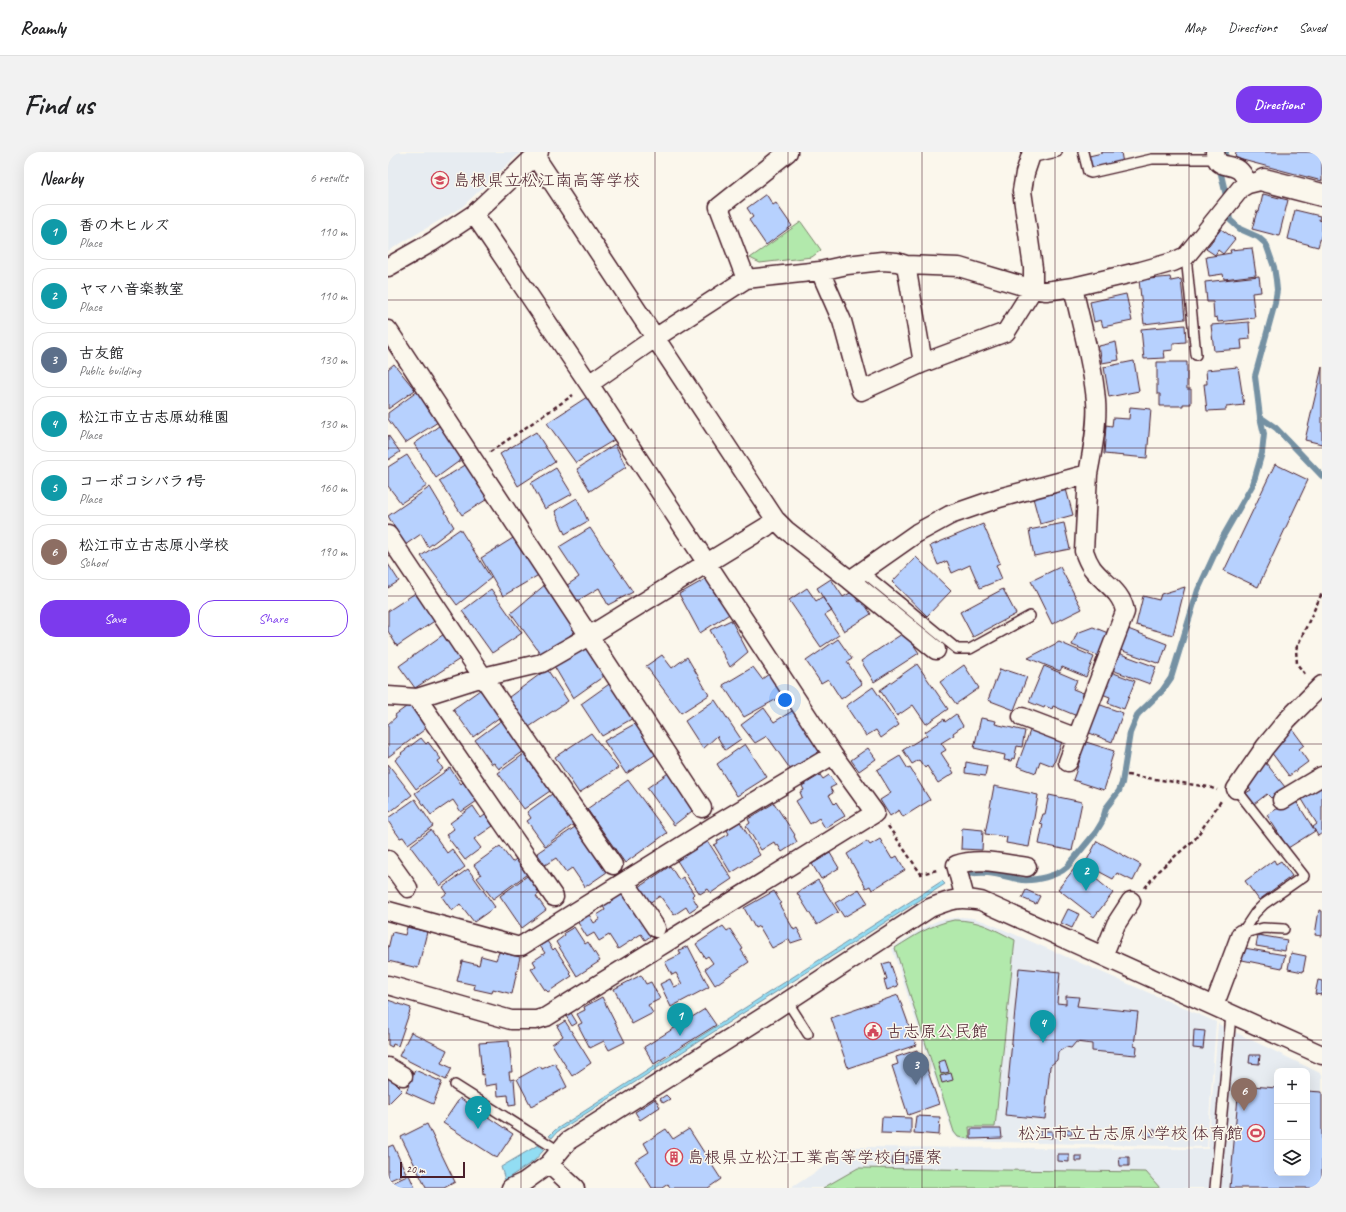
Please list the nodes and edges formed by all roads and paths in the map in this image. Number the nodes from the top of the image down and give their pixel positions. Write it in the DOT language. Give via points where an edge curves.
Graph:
graph roads {
  1 [pos="788,152"];
  2 [pos="1057,152"];
  3 [pos="1083,152"];
  4 [pos="537,154"];
  5 [pos="1031,155"];
  6 [pos="1220,160"];
  7 [pos="1256,182"];
  8 [pos="1322,195"];
  9 [pos="474,214"];
  10 [pos="1186,256"];
  11 [pos="906,265"];
  12 [pos="388,267"];
  13 [pos="820,271"];
  14 [pos="746,279"];
  15 [pos="1073,287"];
  16 [pos="1033,289"];
  17 [pos="388,330"];
  18 [pos="655,338"];
  19 [pos="1196,355"];
  20 [pos="925,362"];
  21 [pos="582,389"];
  22 [pos="475,462"];
  23 [pos="1088,474"];
  24 [pos="775,519"];
  25 [pos="388,535"];
  26 [pos="707,563"];
  27 [pos="856,576"];
  28 [pos="1322,593"];
  29 [pos="1030,616"];
  30 [pos="589,636"];
  31 [pos="936,650"];
  32 [pos="483,677"];
  33 [pos="1319,688"];
  34 [pos="388,696"];
  35 [pos="418,698"];
  36 [pos="1022,717"];
  37 [pos="1078,738"];
  38 [pos="833,755"];
  39 [pos="1068,762"];
  40 [pos="1127,775"];
  41 [pos="1322,776"];
  42 [pos="1232,792"];
  43 [pos="1282,800"];
  44 [pos="702,808"];
  45 [pos="875,813"];
  46 [pos="388,860"];
  47 [pos="613,865"];
  48 [pos="1027,867"];
  49 [pos="939,870"];
  50 [pos="625,882"];
  51 [pos="408,888"];
  52 [pos="554,897"];
  53 [pos="965,898"];
  54 [pos="1131,901"];
  55 [pos="389,915"];
  56 [pos="656,928"];
  57 [pos="1284,929"];
  58 [pos="1241,934"];
  59 [pos="1103,956"];
  60 [pos="388,985"];
  61 [pos="787,1002"];
  62 [pos="1214,1006"];
  63 [pos="1231,1015"];
  64 [pos="808,1034"];
  65 [pos="1322,1056"];
  66 [pos="455,1085"];
  67 [pos="554,1158"];
  68 [pos="511,1188"];
  69 [pos="575,1188"];
  70 [pos="1215,1188"];
  1 -- 14 [label="street" via="719,207"];
  2 -- 5 [label="lane"];
  3 -- 6 [label="lane" via="1088,172 1091,174 1152,159"];
  4 -- 9 [label="street"];
  4 -- 18 [label="street"];
  5 -- 16 [label="street" via="1022,191 1033,268"];
  6 -- 7 [label="street"];
  7 -- 8 [label="street"];
  7 -- 10 [label="street" via="1241,188"];
  9 -- 12 [label="street"];
  9 -- 21 [label="street"];
  10 -- 15 [label="street" via="1141,271"];
  10 -- 19 [label="lane"];
  11 -- 13 [label="street" via="882,261"];
  11 -- 16 [label="street" via="959,267"];
  11 -- 20 [label="street" via="923,363"];
  13 -- 14 [label="street"];
  13 -- 20 [label="street" via="842,321 861,391"];
  14 -- 18 [label="street"];
  15 -- 16 [label="street" via="1046,291"];
  15 -- 23 [label="street" via="1097,402"];
  16 -- 20 [label="street" via="1006,332"];
  17 -- 22 [label="street"];
  18 -- 21 [label="street"];
  18 -- 24 [label="street"];
  21 -- 22 [label="path"];
  21 -- 26 [label="street"];
  22 -- 30 [label="street"];
  23 -- 27 [label="street" via="999,498 950,515 917,533"];
  23 -- 37 [label="street" via="1084,550 1092,568 1122,600 1125,612"];
  24 -- 26 [label="street"];
  24 -- 27 [label="street" via="786,530"];
  25 -- 32 [label="street"];
  26 -- 30 [label="street"];
  26 -- 38 [label="street"];
  27 -- 29 [label="lane" via="957,649 970,649"];
  27 -- 31 [label="street"];
  28 -- 33 [label="path" via="1296,648 1298,664"];
  30 -- 32 [label="street" via="542,663"];
  30 -- 44 [label="street"];
  32 -- 35 [label="street"];
  32 -- 47 [label="street"];
  33 -- 42 [label="street" via="1287,720"];
  34 -- 35 [label="street"];
  35 -- 52 [label="street"];
  36 -- 37 [label="street"];
  37 -- 39 [label="street"];
  38 -- 45 [label="street"];
  38 -- 50 [label="street"];
  40 -- 42 [label="path"];
  41 -- 43 [label="street"];
  42 -- 54 [label="path" via="1195,839 1158,871 1136,900"];
  42 -- 58 [label="lane" via="1304,876 1264,904"];
  45 -- 49 [label="path" via="889,827 921,874"];
  45 -- 60 [label="street" via="546,1017 536,1020 511,1020"];
  46 -- 51 [label="street"];
  48 -- 53 [label="street" via="983,861 956,865"];
  50 -- 55 [label="street" via="522,946"];
  50 -- 56 [label="street"];
  53 -- 59 [label="street" via="982,901"];
  53 -- 61 [label="street" via="930,908"];
  54 -- 59 [label="street" via="1116,924"];
  57 -- 58 [label="lane" via="1263,928"];
  58 -- 62 [label="street"];
  59 -- 62 [label="street"];
  61 -- 64 [label="lane"];
  61 -- 67 [label="street" via="568,1141"];
  62 -- 63 [label="street"];
  63 -- 65 [label="street"];
  63 -- 70 [label="lane"];
  66 -- 67 [label="lane"];
  67 -- 68 [label="street" via="524,1182"];
  67 -- 69 [label="street"];
}
